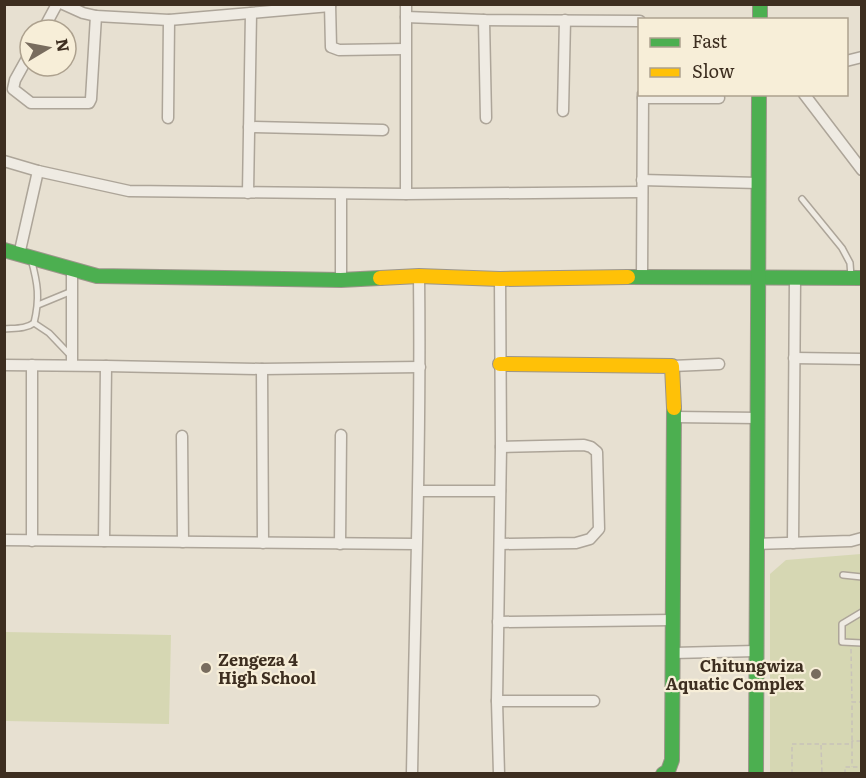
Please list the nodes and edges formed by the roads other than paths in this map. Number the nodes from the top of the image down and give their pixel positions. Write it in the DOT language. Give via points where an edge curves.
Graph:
graph roads {
  1 [pos="57,4"];
  2 [pos="63,4"];
  3 [pos="406,4"];
  4 [pos="330,5"];
  5 [pos="251,13"];
  6 [pos="96,16"];
  7 [pos="406,17"];
  8 [pos="49,18"];
  9 [pos="169,20"];
  10 [pos="484,20"];
  11 [pos="565,20"];
  12 [pos="638,21"];
  13 [pos="405,49"];
  14 [pos="18,74"];
  15 [pos="643,96"];
  16 [pos="759,96"];
  17 [pos="806,96"];
  18 [pos="719,98"];
  19 [pos="563,111"];
  20 [pos="168,118"];
  21 [pos="486,118"];
  22 [pos="249,127"];
  23 [pos="383,130"];
  24 [pos="4,161"];
  25 [pos="861,170"];
  26 [pos="38,171"];
  27 [pos="642,180"];
  28 [pos="758,183"];
  29 [pos="642,192"];
  30 [pos="248,193"];
  31 [pos="341,194"];
  32 [pos="406,194"];
  33 [pos="802,199"];
  34 [pos="4,250"];
  35 [pos="24,256"];
  36 [pos="72,269"];
  37 [pos="419,276"];
  38 [pos="642,277"];
  39 [pos="759,278"];
  40 [pos="856,278"];
  41 [pos="500,279"];
  42 [pos="795,279"];
  43 [pos="341,280"];
  44 [pos="72,291"];
  45 [pos="38,305"];
  46 [pos="34,323"];
  47 [pos="4,329"];
  48 [pos="794,358"];
  49 [pos="861,359"];
  50 [pos="72,361"];
  51 [pos="500,364"];
  52 [pos="719,364"];
  53 [pos="4,365"];
  54 [pos="32,365"];
  55 [pos="106,366"];
  56 [pos="672,366"];
  57 [pos="420,367"];
  58 [pos="262,369"];
  59 [pos="674,417"];
  60 [pos="758,418"];
  61 [pos="341,435"];
  62 [pos="182,436"];
  63 [pos="501,447"];
  64 [pos="419,491"];
  65 [pos="500,491"];
  66 [pos="861,538"];
  67 [pos="4,540"];
  68 [pos="32,541"];
  69 [pos="104,542"];
  70 [pos="183,542"];
  71 [pos="263,543"];
  72 [pos="793,543"];
  73 [pos="340,544"];
  74 [pos="416,544"];
  75 [pos="500,544"];
  76 [pos="757,544"];
  77 [pos="843,575"];
  78 [pos="861,577"];
  79 [pos="861,612"];
  80 [pos="673,620"];
  81 [pos="498,622"];
  82 [pos="861,643"];
  83 [pos="756,651"];
  84 [pos="673,653"];
  85 [pos="594,701"];
  86 [pos="497,702"];
  87 [pos="411,774"];
  88 [pos="499,774"];
  89 [pos="663,774"];
  90 [pos="756,774"];
  1 -- 8 [label="street"];
  2 -- 6 [label="street"];
  3 -- 7 [label="street"];
  4 -- 5 [label="street"];
  4 -- 13 [label="street" via="331,47"];
  5 -- 9 [label="street"];
  5 -- 22 [label="street"];
  6 -- 9 [label="street"];
  6 -- 14 [label="street" via="89,103 31,103 13,89"];
  7 -- 10 [label="street"];
  7 -- 13 [label="street"];
  9 -- 20 [label="street"];
  10 -- 11 [label="street"];
  10 -- 21 [label="street"];
  11 -- 12 [label="street"];
  11 -- 19 [label="street"];
  13 -- 32 [label="street"];
  15 -- 18 [label="street"];
  15 -- 27 [label="street"];
  16 -- 28 [label="street"];
  17 -- 25 [label="street"];
  22 -- 23 [label="street"];
  22 -- 30 [label="street"];
  24 -- 26 [label="street"];
  26 -- 30 [label="street" via="129,191"];
  26 -- 35 [label="street"];
  27 -- 28 [label="street"];
  27 -- 29 [label="street"];
  28 -- 39 [label="street"];
  29 -- 32 [label="street"];
  29 -- 38 [label="street"];
  30 -- 31 [label="street"];
  31 -- 32 [label="street"];
  31 -- 43 [label="street"];
  33 -- 40 [label="lane" via="842,248"];
  34 -- 35 [label="street"];
  35 -- 36 [label="street"];
  35 -- 45 [label="lane" via="37,279"];
  36 -- 43 [label="street" via="97,276"];
  36 -- 44 [label="street"];
  37 -- 41 [label="street"];
  37 -- 43 [label="street"];
  37 -- 57 [label="street"];
  38 -- 39 [label="street"];
  38 -- 41 [label="street"];
  39 -- 42 [label="street"];
  39 -- 60 [label="street"];
  40 -- 42 [label="street"];
  41 -- 51 [label="street"];
  42 -- 48 [label="street"];
  44 -- 45 [label="lane"];
  44 -- 50 [label="street"];
  45 -- 46 [label="lane"];
  46 -- 47 [label="lane"];
  46 -- 50 [label="lane" via="49,333"];
  48 -- 49 [label="street"];
  48 -- 72 [label="street"];
  50 -- 54 [label="street"];
  50 -- 55 [label="street"];
  51 -- 56 [label="street"];
  51 -- 63 [label="street"];
  52 -- 56 [label="street"];
  53 -- 54 [label="street"];
  54 -- 68 [label="street"];
  55 -- 58 [label="street"];
  55 -- 69 [label="street"];
  56 -- 59 [label="street"];
  57 -- 58 [label="street"];
  57 -- 64 [label="street"];
  58 -- 71 [label="street"];
  59 -- 60 [label="street"];
  59 -- 80 [label="street"];
  60 -- 76 [label="street"];
  61 -- 73 [label="street"];
  62 -- 70 [label="street"];
  63 -- 65 [label="street"];
  63 -- 75 [label="street" via="584,445 597,452 599,529 590,539 576,543"];
  64 -- 65 [label="street"];
  64 -- 74 [label="street"];
  65 -- 75 [label="street"];
  66 -- 72 [label="street"];
  67 -- 68 [label="street"];
  68 -- 69 [label="street"];
  69 -- 70 [label="street"];
  70 -- 71 [label="street"];
  71 -- 73 [label="street"];
  72 -- 76 [label="street"];
  73 -- 74 [label="street"];
  74 -- 87 [label="street"];
  75 -- 81 [label="street"];
  76 -- 83 [label="street"];
  77 -- 78 [label="lane"];
  79 -- 82 [label="lane" via="842,624 842,642"];
  80 -- 81 [label="street"];
  80 -- 84 [label="street"];
  81 -- 86 [label="street"];
  83 -- 84 [label="street"];
  83 -- 90 [label="street"];
  84 -- 89 [label="street" via="672,760"];
  85 -- 86 [label="street"];
  86 -- 88 [label="street"];
}
